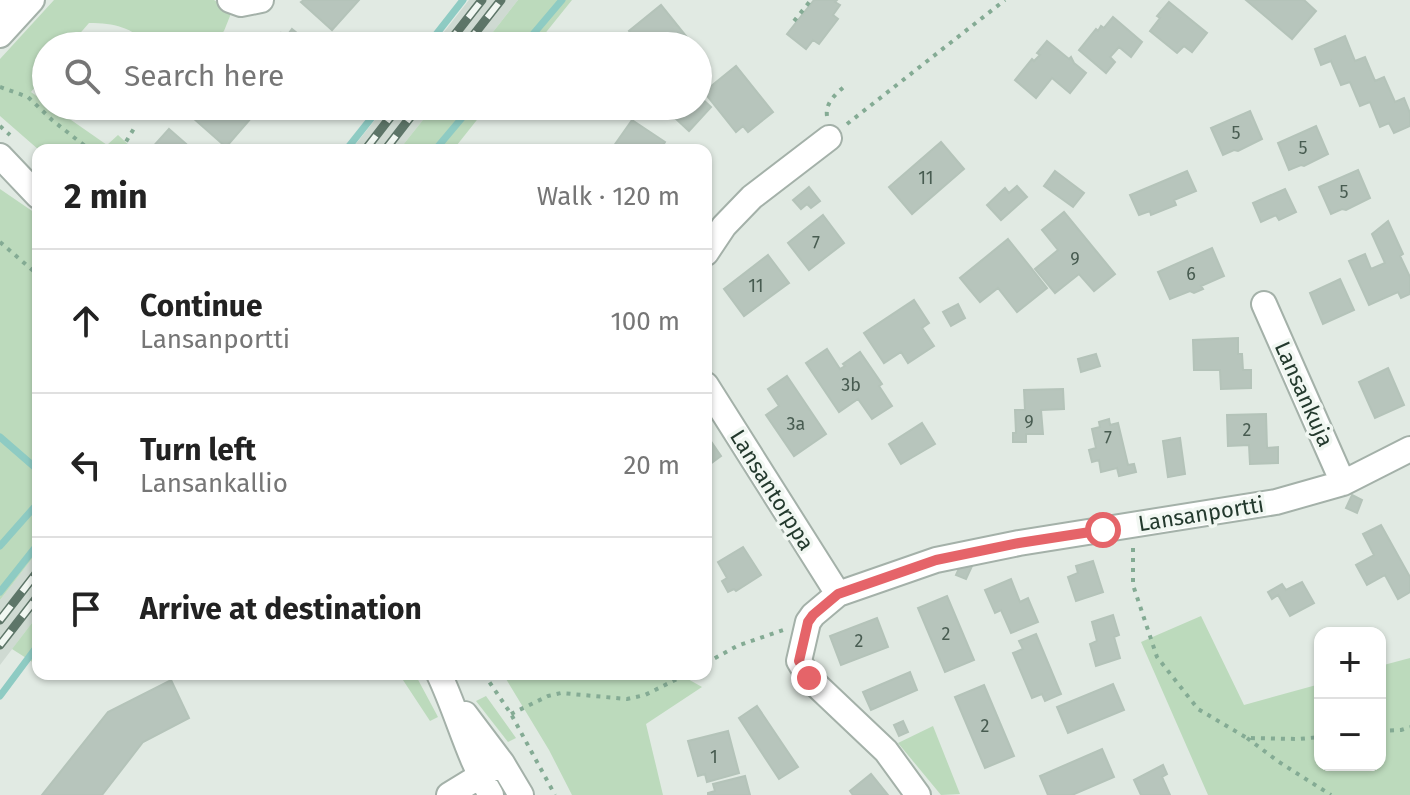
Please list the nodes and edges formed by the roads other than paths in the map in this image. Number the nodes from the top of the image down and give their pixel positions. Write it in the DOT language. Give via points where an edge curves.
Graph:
graph roads {
  1 [pos="8,0"];
  2 [pos="32,0"];
  3 [pos="230,0"];
  4 [pos="261,0"];
  5 [pos="0,9"];
  6 [pos="0,35"];
  7 [pos="829,138"];
  8 [pos="0,156"];
  9 [pos="0,177"];
  10 [pos="32,190"];
  11 [pos="32,199"];
  12 [pos="712,244"];
  13 [pos="1264,304"];
  14 [pos="712,394"];
  15 [pos="1410,449"];
  16 [pos="1343,483"];
  17 [pos="838,594"];
  18 [pos="444,684"];
  19 [pos="502,763"];
  20 [pos="485,786"];
  21 [pos="449,795"];
  22 [pos="521,795"];
  23 [pos="918,795"];
  1 -- 5 [label="street"];
  2 -- 6 [label="street"];
  3 -- 4 [label="street"];
  7 -- 12 [label="street" via="752,197"];
  8 -- 10 [label="street"];
  9 -- 11 [label="street"];
  13 -- 16 [label="street, Lansankuja"];
  14 -- 17 [label="street, Lansantorppa"];
  15 -- 16 [label="street, Lansanportti"];
  16 -- 17 [label="street, Lansanportti" via="1276,502 936,560"];
  17 -- 23 [label="street, Lansanportti" via="808,622 799,661 809,678 886,751"];
  18 -- 19 [label="street"];
  18 -- 20 [label="street"];
  19 -- 20 [label="street"];
  19 -- 22 [label="street"];
  20 -- 21 [label="street"];
}
